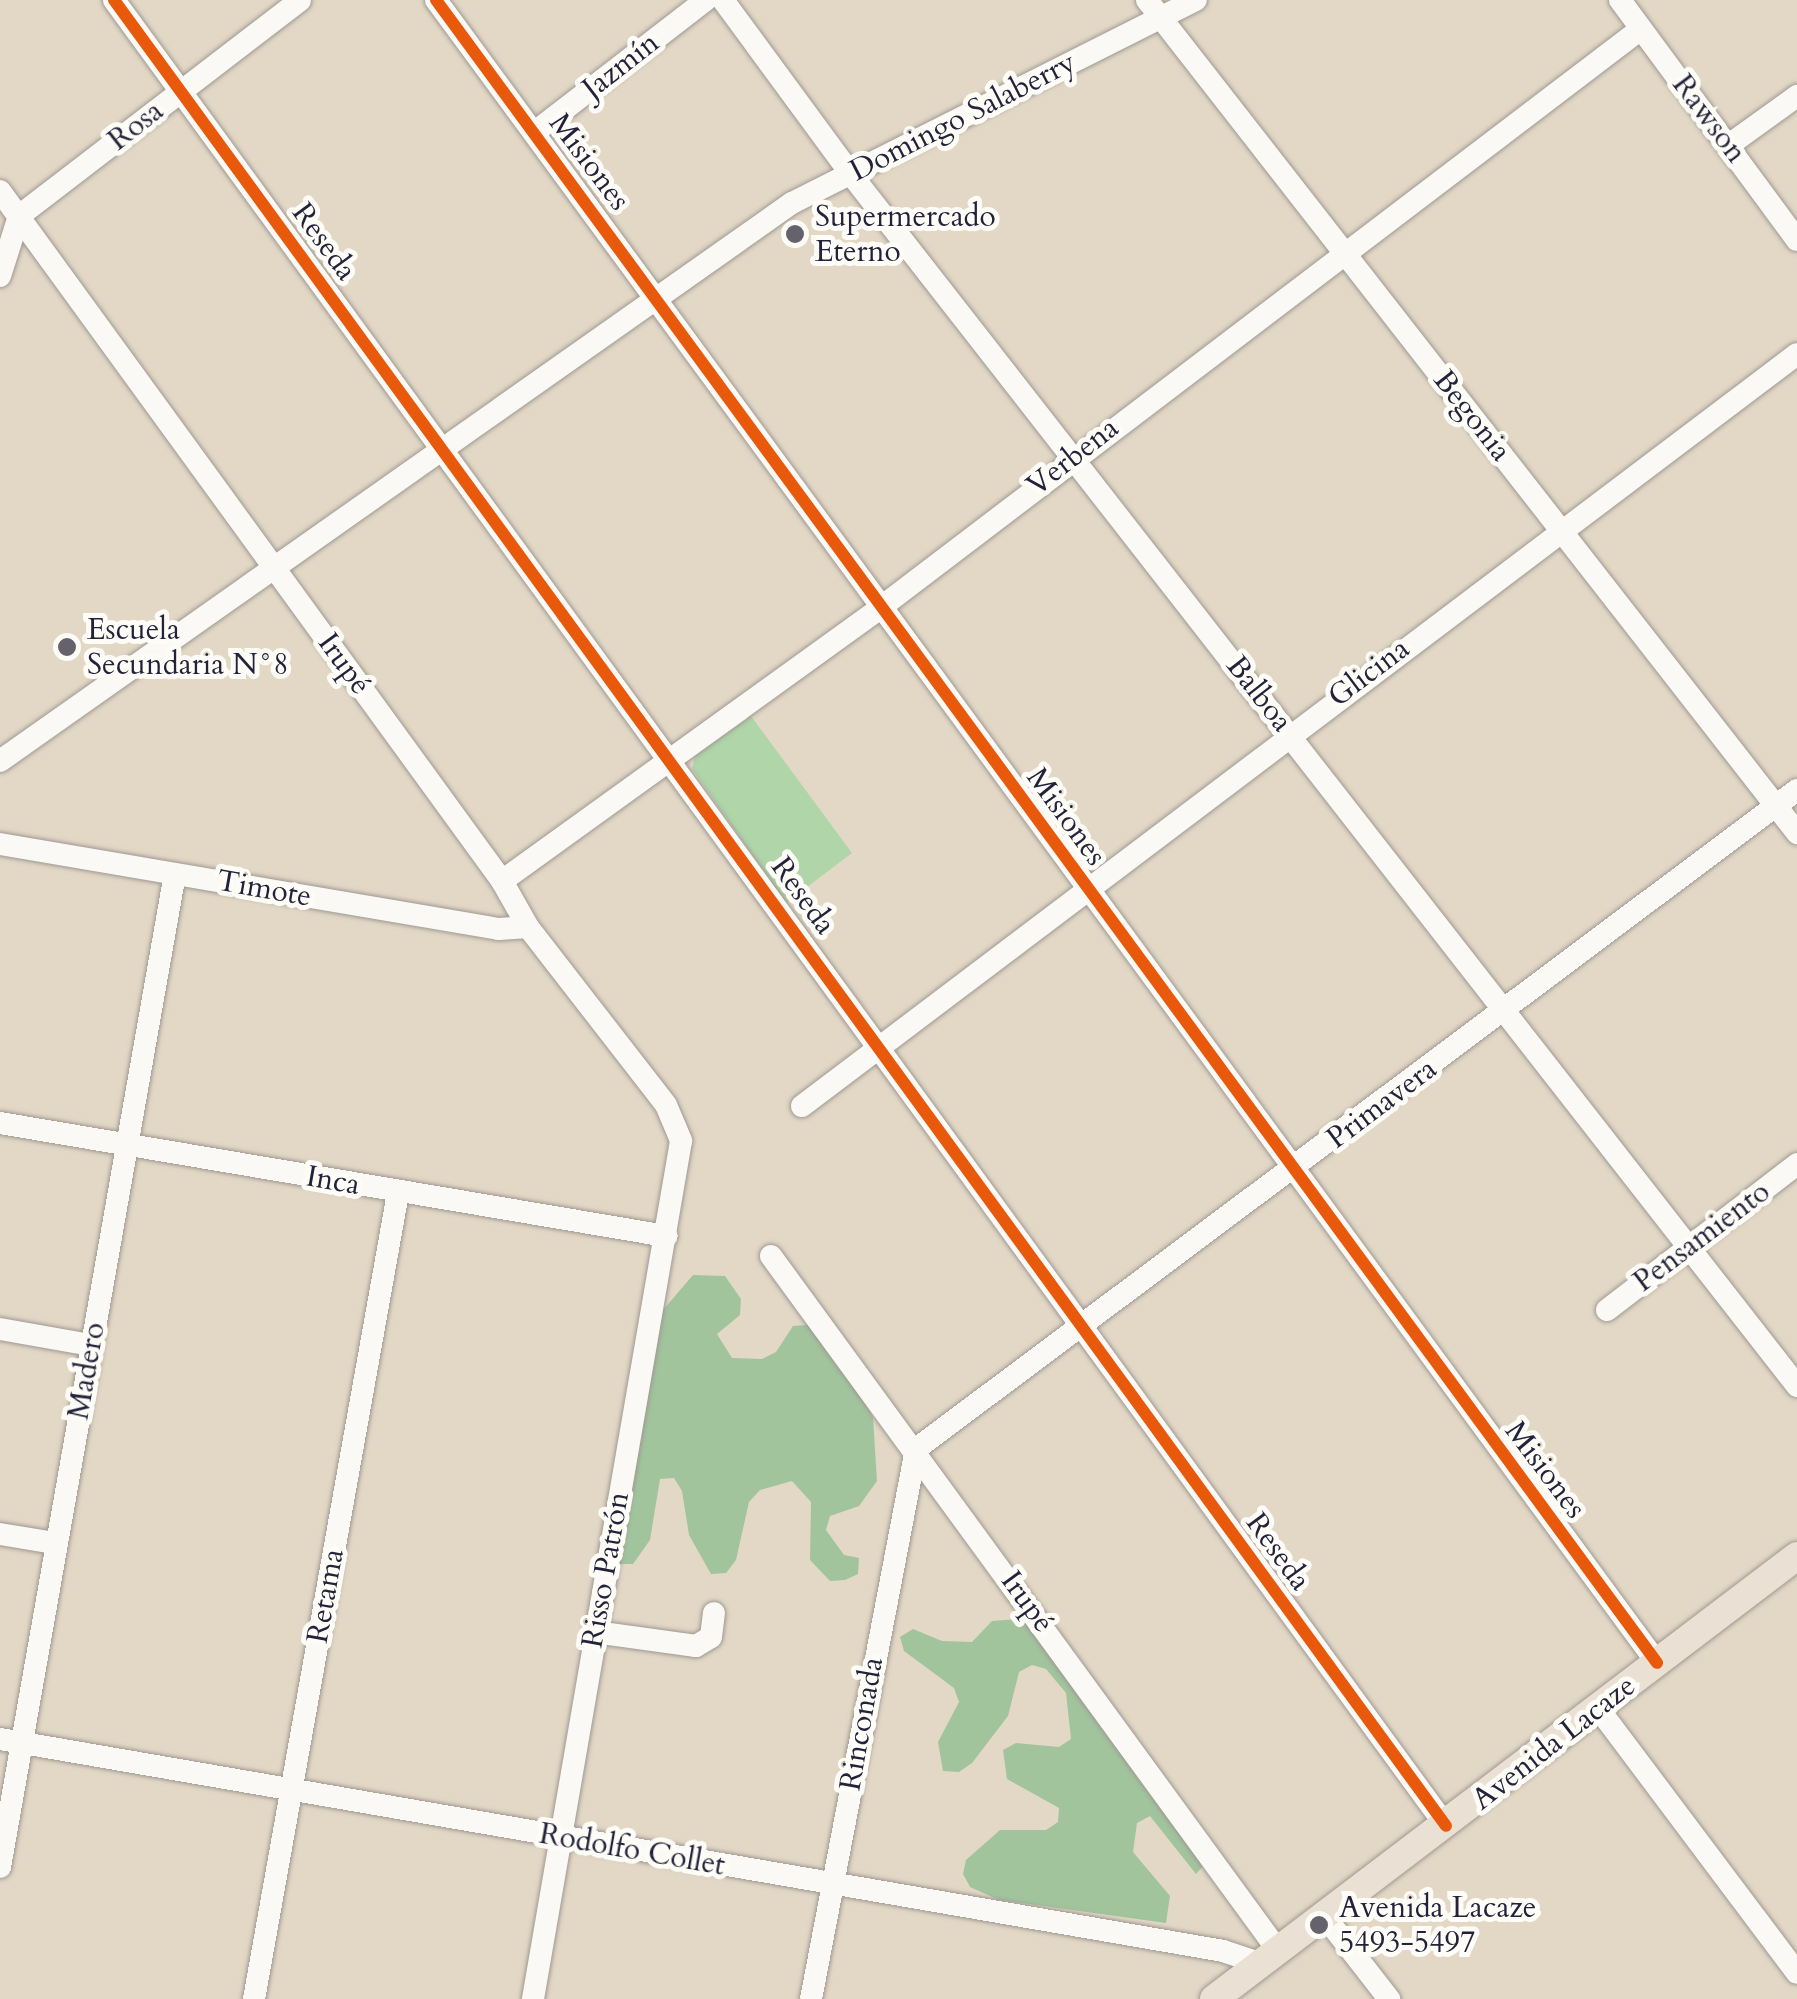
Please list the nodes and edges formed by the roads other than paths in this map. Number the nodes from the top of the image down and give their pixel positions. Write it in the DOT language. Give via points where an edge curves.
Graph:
graph roads {
  1 [pos="114,0"];
  2 [pos="300,0"];
  3 [pos="436,0"];
  4 [pos="706,0"];
  5 [pos="723,0"];
  6 [pos="1196,0"];
  7 [pos="1620,0"];
  8 [pos="1154,9"];
  9 [pos="1641,29"];
  10 [pos="181,91"];
  11 [pos="1797,96"];
  12 [pos="536,132"];
  13 [pos="1730,145"];
  14 [pos="850,173"];
  15 [pos="0,191"];
  16 [pos="19,216"];
  17 [pos="1797,240"];
  18 [pos="1344,251"];
  19 [pos="0,276"];
  20 [pos="656,294"];
  21 [pos="1797,354"];
  22 [pos="445,448"];
  23 [pos="1074,455"];
  24 [pos="1559,528"];
  25 [pos="274,569"];
  26 [pos="880,608"];
  27 [pos="1290,734"];
  28 [pos="671,760"];
  29 [pos="0,761"];
  30 [pos="1797,790"];
  31 [pos="1776,807"];
  32 [pos="1797,833"];
  33 [pos="0,844"];
  34 [pos="175,874"];
  35 [pos="502,881"];
  36 [pos="1088,890"];
  37 [pos="528,927"];
  38 [pos="1505,1012"];
  39 [pos="881,1046"];
  40 [pos="802,1106"];
  41 [pos="0,1123"];
  42 [pos="681,1140"];
  43 [pos="127,1145"];
  44 [pos="1797,1164"];
  45 [pos="1293,1172"];
  46 [pos="398,1192"];
  47 [pos="666,1236"];
  48 [pos="1687,1248"];
  49 [pos="771,1256"];
  50 [pos="1606,1310"];
  51 [pos="1083,1326"];
  52 [pos="0,1329"];
  53 [pos="91,1346"];
  54 [pos="1797,1386"];
  55 [pos="916,1450"];
  56 [pos="0,1534"];
  57 [pos="55,1543"];
  58 [pos="1797,1556"];
  59 [pos="714,1614"];
  60 [pos="595,1632"];
  61 [pos="1657,1663"];
  62 [pos="1598,1708"];
  63 [pos="11,1741"];
  64 [pos="292,1788"];
  65 [pos="1446,1826"];
  66 [pos="562,1837"];
  67 [pos="0,1867"];
  68 [pos="832,1886"];
  69 [pos="1326,1918"];
  70 [pos="1270,1958"];
  71 [pos="1797,1973"];
  72 [pos="254,1999"];
  73 [pos="533,1999"];
  74 [pos="811,1999"];
  75 [pos="1214,1999"];
  76 [pos="1389,1999"];
  1 -- 10 [label="street, Reseda"];
  2 -- 10 [label="street, Rosa"];
  3 -- 12 [label="street, Misiones"];
  4 -- 12 [label="street, Jazmín"];
  5 -- 14 [label="street, Balboa"];
  6 -- 8 [label="street, Domingo Salaberry"];
  7 -- 9 [label="street, Rawson"];
  8 -- 14 [label="street, Domingo Salaberry"];
  8 -- 18 [label="street, Begonia"];
  9 -- 13 [label="street, Rawson"];
  9 -- 18 [label="street, Verbena"];
  10 -- 16 [label="street, Rosa"];
  10 -- 22 [label="street, Reseda"];
  11 -- 13 [label="street"];
  12 -- 20 [label="street, Misiones"];
  13 -- 17 [label="street, Rawson"];
  14 -- 20 [label="street, Domingo Salaberry"];
  14 -- 23 [label="street, Balboa"];
  15 -- 16 [label="street, Irupé"];
  16 -- 19 [label="street"];
  16 -- 25 [label="street, Irupé"];
  18 -- 23 [label="street, Verbena"];
  18 -- 24 [label="street, Begonia"];
  20 -- 22 [label="street, Domingo Salaberry"];
  20 -- 26 [label="street, Misiones"];
  21 -- 24 [label="street, Glicina"];
  22 -- 25 [label="street, Domingo Salaberry"];
  22 -- 28 [label="street, Reseda"];
  23 -- 26 [label="street, Verbena"];
  23 -- 27 [label="street, Balboa"];
  24 -- 27 [label="street, Glicina"];
  24 -- 31 [label="street, Begonia"];
  25 -- 29 [label="street, Domingo Salaberry"];
  25 -- 35 [label="street, Irupé"];
  26 -- 28 [label="street, Verbena"];
  26 -- 36 [label="street, Misiones"];
  27 -- 36 [label="street, Glicina"];
  27 -- 38 [label="street, Balboa"];
  28 -- 35 [label="street, Verbena"];
  28 -- 39 [label="street, Reseda"];
  30 -- 31 [label="street, Primavera"];
  31 -- 32 [label="street, Begonia"];
  31 -- 38 [label="street, Primavera"];
  33 -- 34 [label="street, Timote"];
  34 -- 37 [label="street, Timote" via="499,929"];
  34 -- 43 [label="street, Madero"];
  35 -- 37 [label="street, Irupé"];
  36 -- 39 [label="street, Glicina"];
  36 -- 45 [label="street, Misiones"];
  37 -- 42 [label="street, Irupé" via="666,1106"];
  38 -- 45 [label="street, Primavera"];
  38 -- 48 [label="street, Balboa"];
  39 -- 40 [label="street, Glicina"];
  39 -- 51 [label="street, Reseda"];
  41 -- 43 [label="street, Inca"];
  42 -- 47 [label="street, Risso Patrón"];
  43 -- 46 [label="street, Inca"];
  43 -- 53 [label="street, Madero"];
  44 -- 48 [label="street, Pensamiento"];
  45 -- 51 [label="street, Primavera"];
  45 -- 61 [label="street, Misiones"];
  46 -- 47 [label="street, Inca"];
  46 -- 64 [label="street, Retama"];
  47 -- 60 [label="street, Risso Patrón"];
  48 -- 50 [label="street, Pensamiento"];
  48 -- 54 [label="street, Balboa"];
  49 -- 55 [label="street, Irupé"];
  51 -- 55 [label="street, Primavera"];
  51 -- 65 [label="street, Reseda"];
  52 -- 53 [label="street"];
  53 -- 57 [label="street, Madero"];
  55 -- 68 [label="street, Rinconada"];
  55 -- 70 [label="street, Irupé"];
  56 -- 57 [label="street"];
  57 -- 63 [label="street, Madero"];
  58 -- 61 [label="main road, Avenida Lacaze"];
  59 -- 60 [label="street" via="711,1637 696,1646"];
  60 -- 66 [label="street, Risso Patrón"];
  61 -- 62 [label="main road, Avenida Lacaze"];
  62 -- 65 [label="main road, Avenida Lacaze"];
  62 -- 71 [label="street"];
  63 -- 64 [label="street, Rodolfo Collet"];
  63 -- 67 [label="street, Madero"];
  64 -- 66 [label="street, Rodolfo Collet"];
  64 -- 72 [label="street, Retama"];
  65 -- 69 [label="main road, Avenida Lacaze"];
  66 -- 68 [label="street, Rodolfo Collet"];
  66 -- 73 [label="street, Risso Patrón"];
  68 -- 70 [label="street, Rodolfo Collet"];
  68 -- 74 [label="street, Rinconada"];
  69 -- 70 [label="main road, Avenida Lacaze"];
  69 -- 76 [label="street"];
  70 -- 75 [label="main road, Avenida Lacaze"];
}
